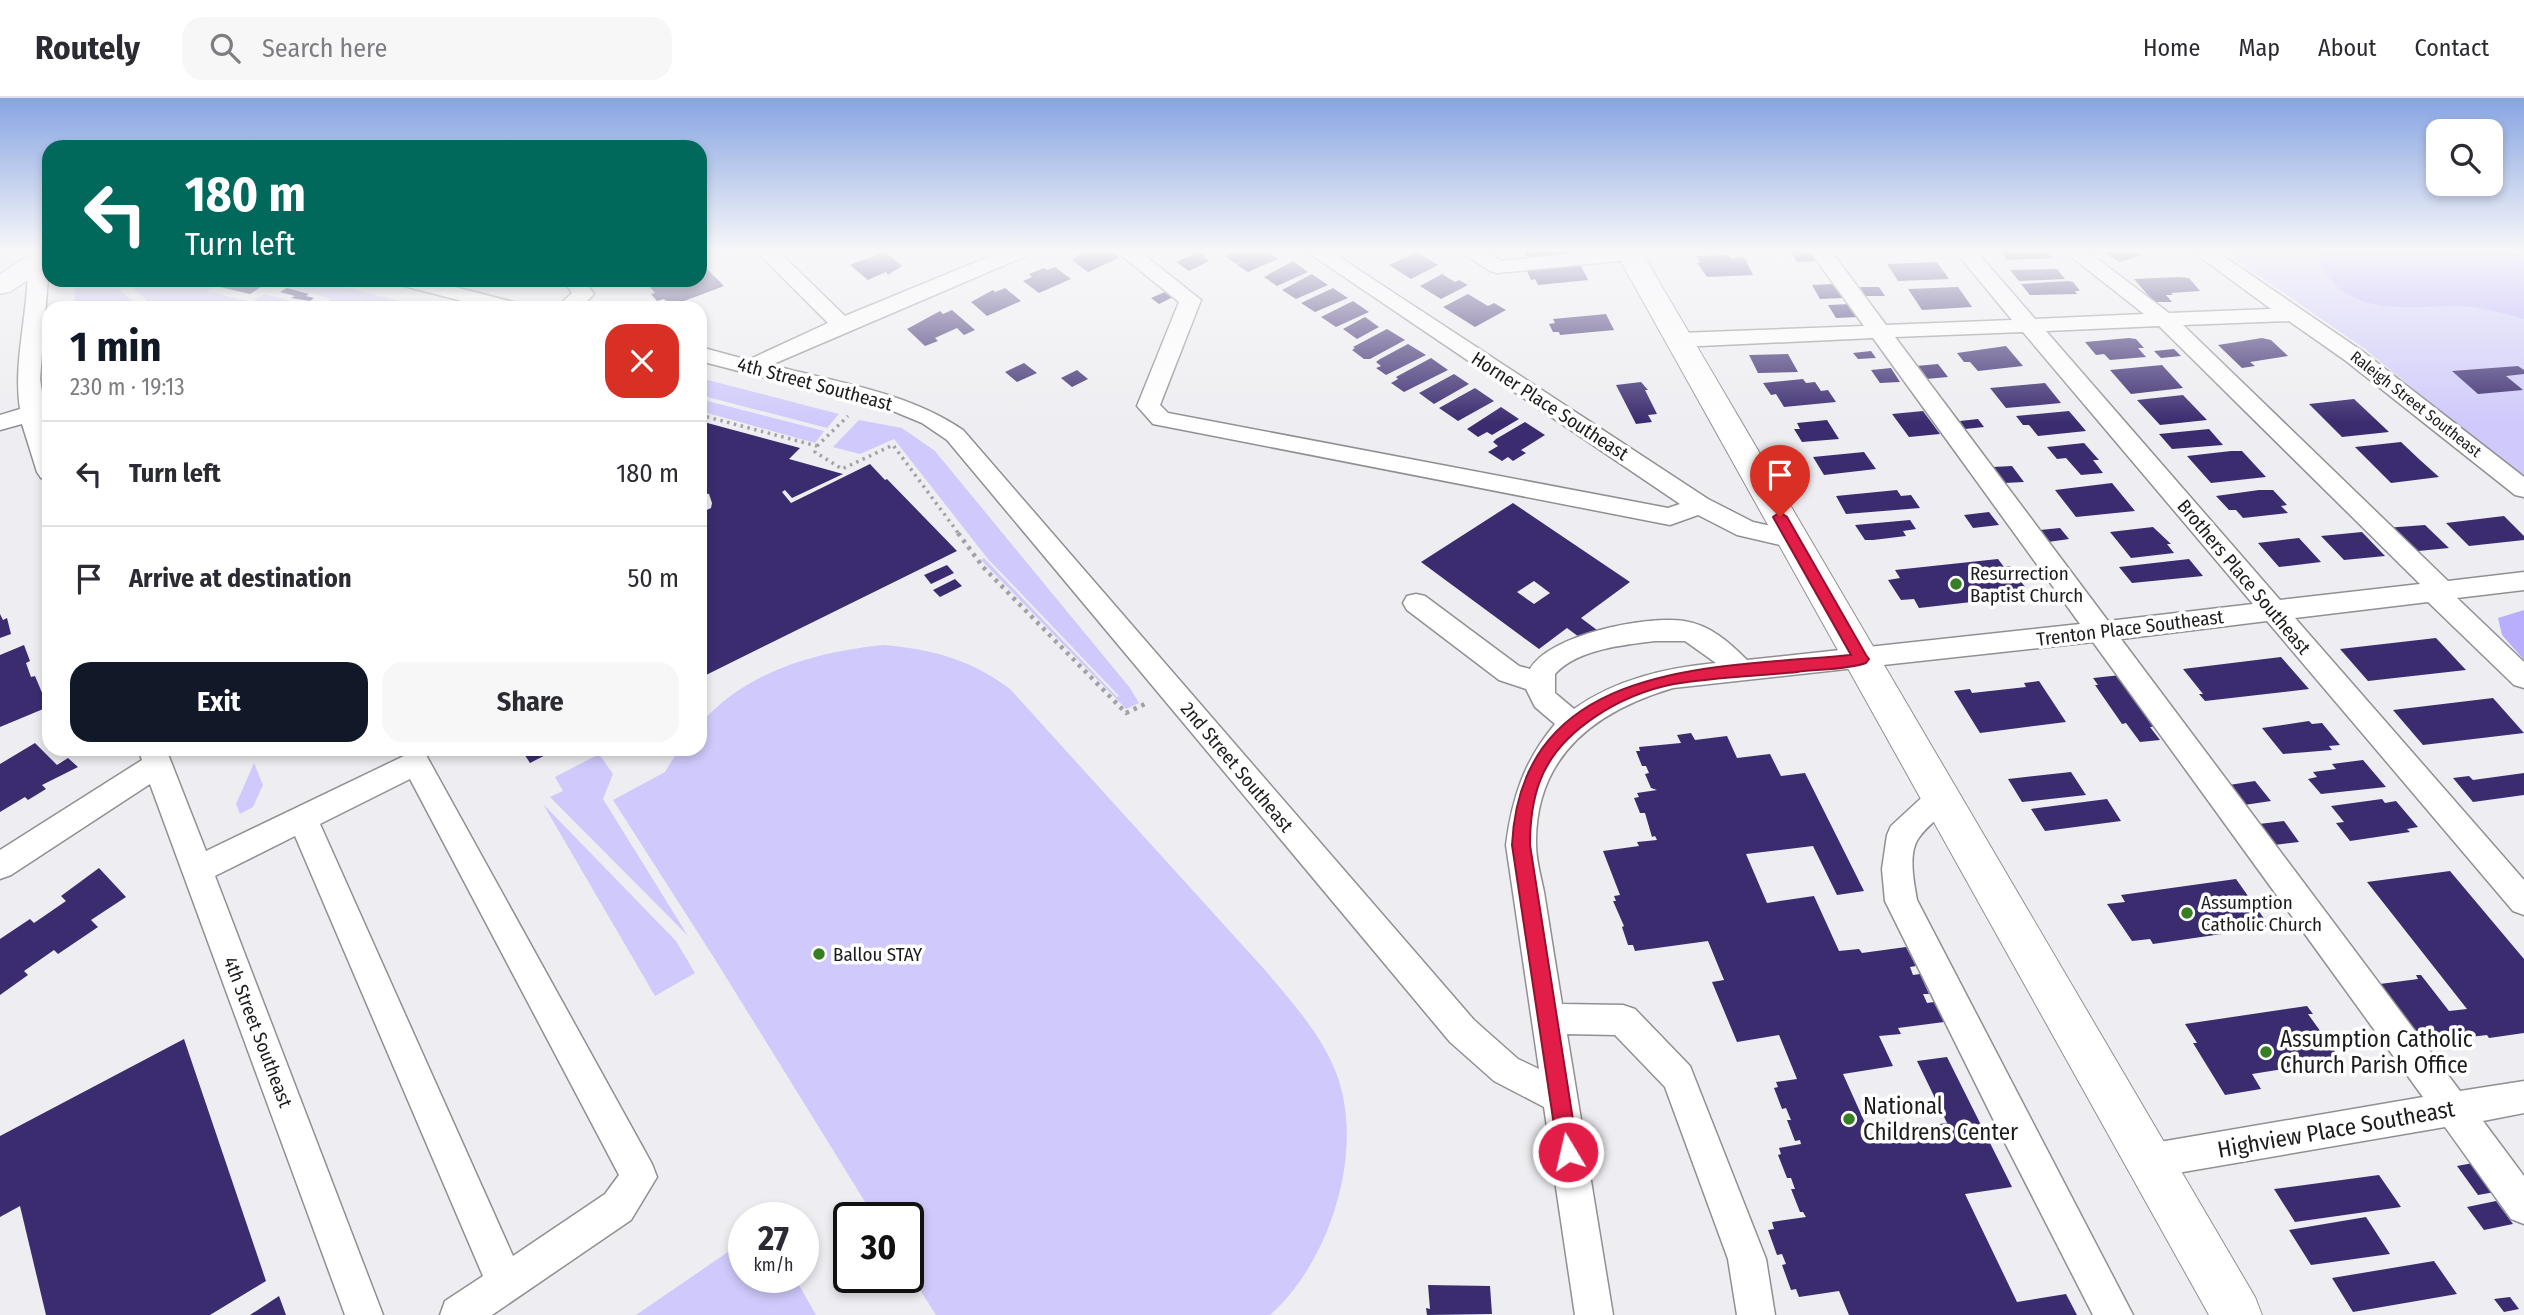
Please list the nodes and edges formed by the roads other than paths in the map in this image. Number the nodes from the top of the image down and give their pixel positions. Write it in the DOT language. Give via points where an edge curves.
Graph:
graph roads {
  1 [pos="37,308"];
  2 [pos="824,308"];
  3 [pos="884,308"];
  4 [pos="1187,308"];
  5 [pos="1402,308"];
  6 [pos="1660,308"];
  7 [pos="1863,308"];
  8 [pos="2013,308"];
  9 [pos="2149,308"];
  10 [pos="2287,308"];
  11 [pos="2296,314"];
  12 [pos="2165,320"];
  13 [pos="842,325"];
  14 [pos="2029,326"];
  15 [pos="1881,332"];
  16 [pos="1679,340"];
  17 [pos="707,356"];
  18 [pos="751,367"];
  19 [pos="31,413"];
  20 [pos="930,418"];
  21 [pos="0,423"];
  22 [pos="42,449"];
  23 [pos="2524,489"];
  24 [pos="1699,505"];
  25 [pos="1793,539"];
  26 [pos="2524,581"];
  27 [pos="2439,592"];
  28 [pos="1416,603"];
  29 [pos="2273,612"];
  30 [pos="2100,631"];
  31 [pos="1861,659"];
  32 [pos="1741,671"];
  33 [pos="2524,678"];
  34 [pos="1539,682"];
  35 [pos="1574,724"];
  36 [pos="155,756"];
  37 [pos="1941,797"];
  38 [pos="302,818"];
  39 [pos="0,866"];
  40 [pos="197,870"];
  41 [pos="2524,902"];
  42 [pos="1548,1018"];
  43 [pos="1560,1097"];
  44 [pos="2524,1097"];
  45 [pos="2452,1108"];
  46 [pos="2148,1161"];
  47 [pos="2524,1206"];
  48 [pos="506,1284"];
  49 [pos="364,1315"];
  50 [pos="459,1315"];
  51 [pos="1594,1315"];
  52 [pos="1756,1315"];
  53 [pos="2113,1315"];
  54 [pos="2237,1315"];
  1 -- 19 [label="street" via="29,367"];
  2 -- 13 [label="street"];
  3 -- 13 [label="street"];
  4 -- 24 [label="street" via="1148,406 1161,419 1670,517"];
  5 -- 24 [label="street, Horner Place Southeast"];
  6 -- 16 [label="main road"];
  7 -- 15 [label="street"];
  8 -- 14 [label="street, Brothers Place Southeast"];
  9 -- 12 [label="street"];
  10 -- 11 [label="street, Raleigh Street Southeast"];
  11 -- 12 [label="street"];
  11 -- 23 [label="street, Raleigh Street Southeast"];
  12 -- 14 [label="street"];
  12 -- 27 [label="street"];
  13 -- 18 [label="street"];
  14 -- 15 [label="street"];
  14 -- 29 [label="street, Brothers Place Southeast"];
  15 -- 16 [label="street"];
  15 -- 30 [label="street"];
  16 -- 25 [label="main road"];
  17 -- 18 [label="street, 4th Street Southeast"];
  18 -- 20 [label="street, 4th Street Southeast" via="901,406"];
  19 -- 21 [label="street"];
  19 -- 22 [label="street"];
  20 -- 43 [label="street, 2nd Street Southeast" via="959,439 1462,1031 1506,1070"];
  24 -- 25 [label="street, Horner Place Southeast" via="1746,529"];
  25 -- 31 [label="main road"];
  26 -- 27 [label="street, Trenton Place Southeast"];
  27 -- 29 [label="street, Trenton Place Southeast"];
  27 -- 33 [label="street"];
  28 -- 34 [label="street" via="1509,673"];
  29 -- 30 [label="street, Trenton Place Southeast"];
  29 -- 41 [label="street, Brothers Place Southeast"];
  30 -- 31 [label="street, Trenton Place Southeast"];
  30 -- 45 [label="street"];
  31 -- 32 [label="street, Trenton Place Southeast"];
  31 -- 37 [label="main road"];
  32 -- 34 [label="street" via="1705,639 1687,631 1664,629 1603,640 1551,661"];
  32 -- 35 [label="street, Trenton Place Southeast" via="1649,685 1604,704"];
  34 -- 35 [label="street" via="1543,698"];
  35 -- 42 [label="street, Trenton Place Southeast" via="1536,771 1522,818 1521,845"];
  36 -- 39 [label="street"];
  36 -- 40 [label="street, 4th Street Southeast"];
  37 -- 46 [label="main road"];
  37 -- 53 [label="street" via="1902,835 1901,901"];
  38 -- 40 [label="street"];
  38 -- 48 [label="street"];
  38 -- 48 [label="street" via="416,763 639,1177 618,1207"];
  40 -- 49 [label="street, 4th Street Southeast"];
  42 -- 43 [label="street, Trenton Place Southeast"];
  42 -- 52 [label="street" via="1623,1020 1678,1077 1747,1259"];
  43 -- 51 [label="street, Trenton Place Southeast"];
  44 -- 45 [label="street, Highview Place Southeast"];
  45 -- 46 [label="street, Highview Place Southeast"];
  45 -- 47 [label="street"];
  46 -- 54 [label="main road"];
  48 -- 50 [label="street"];
}
